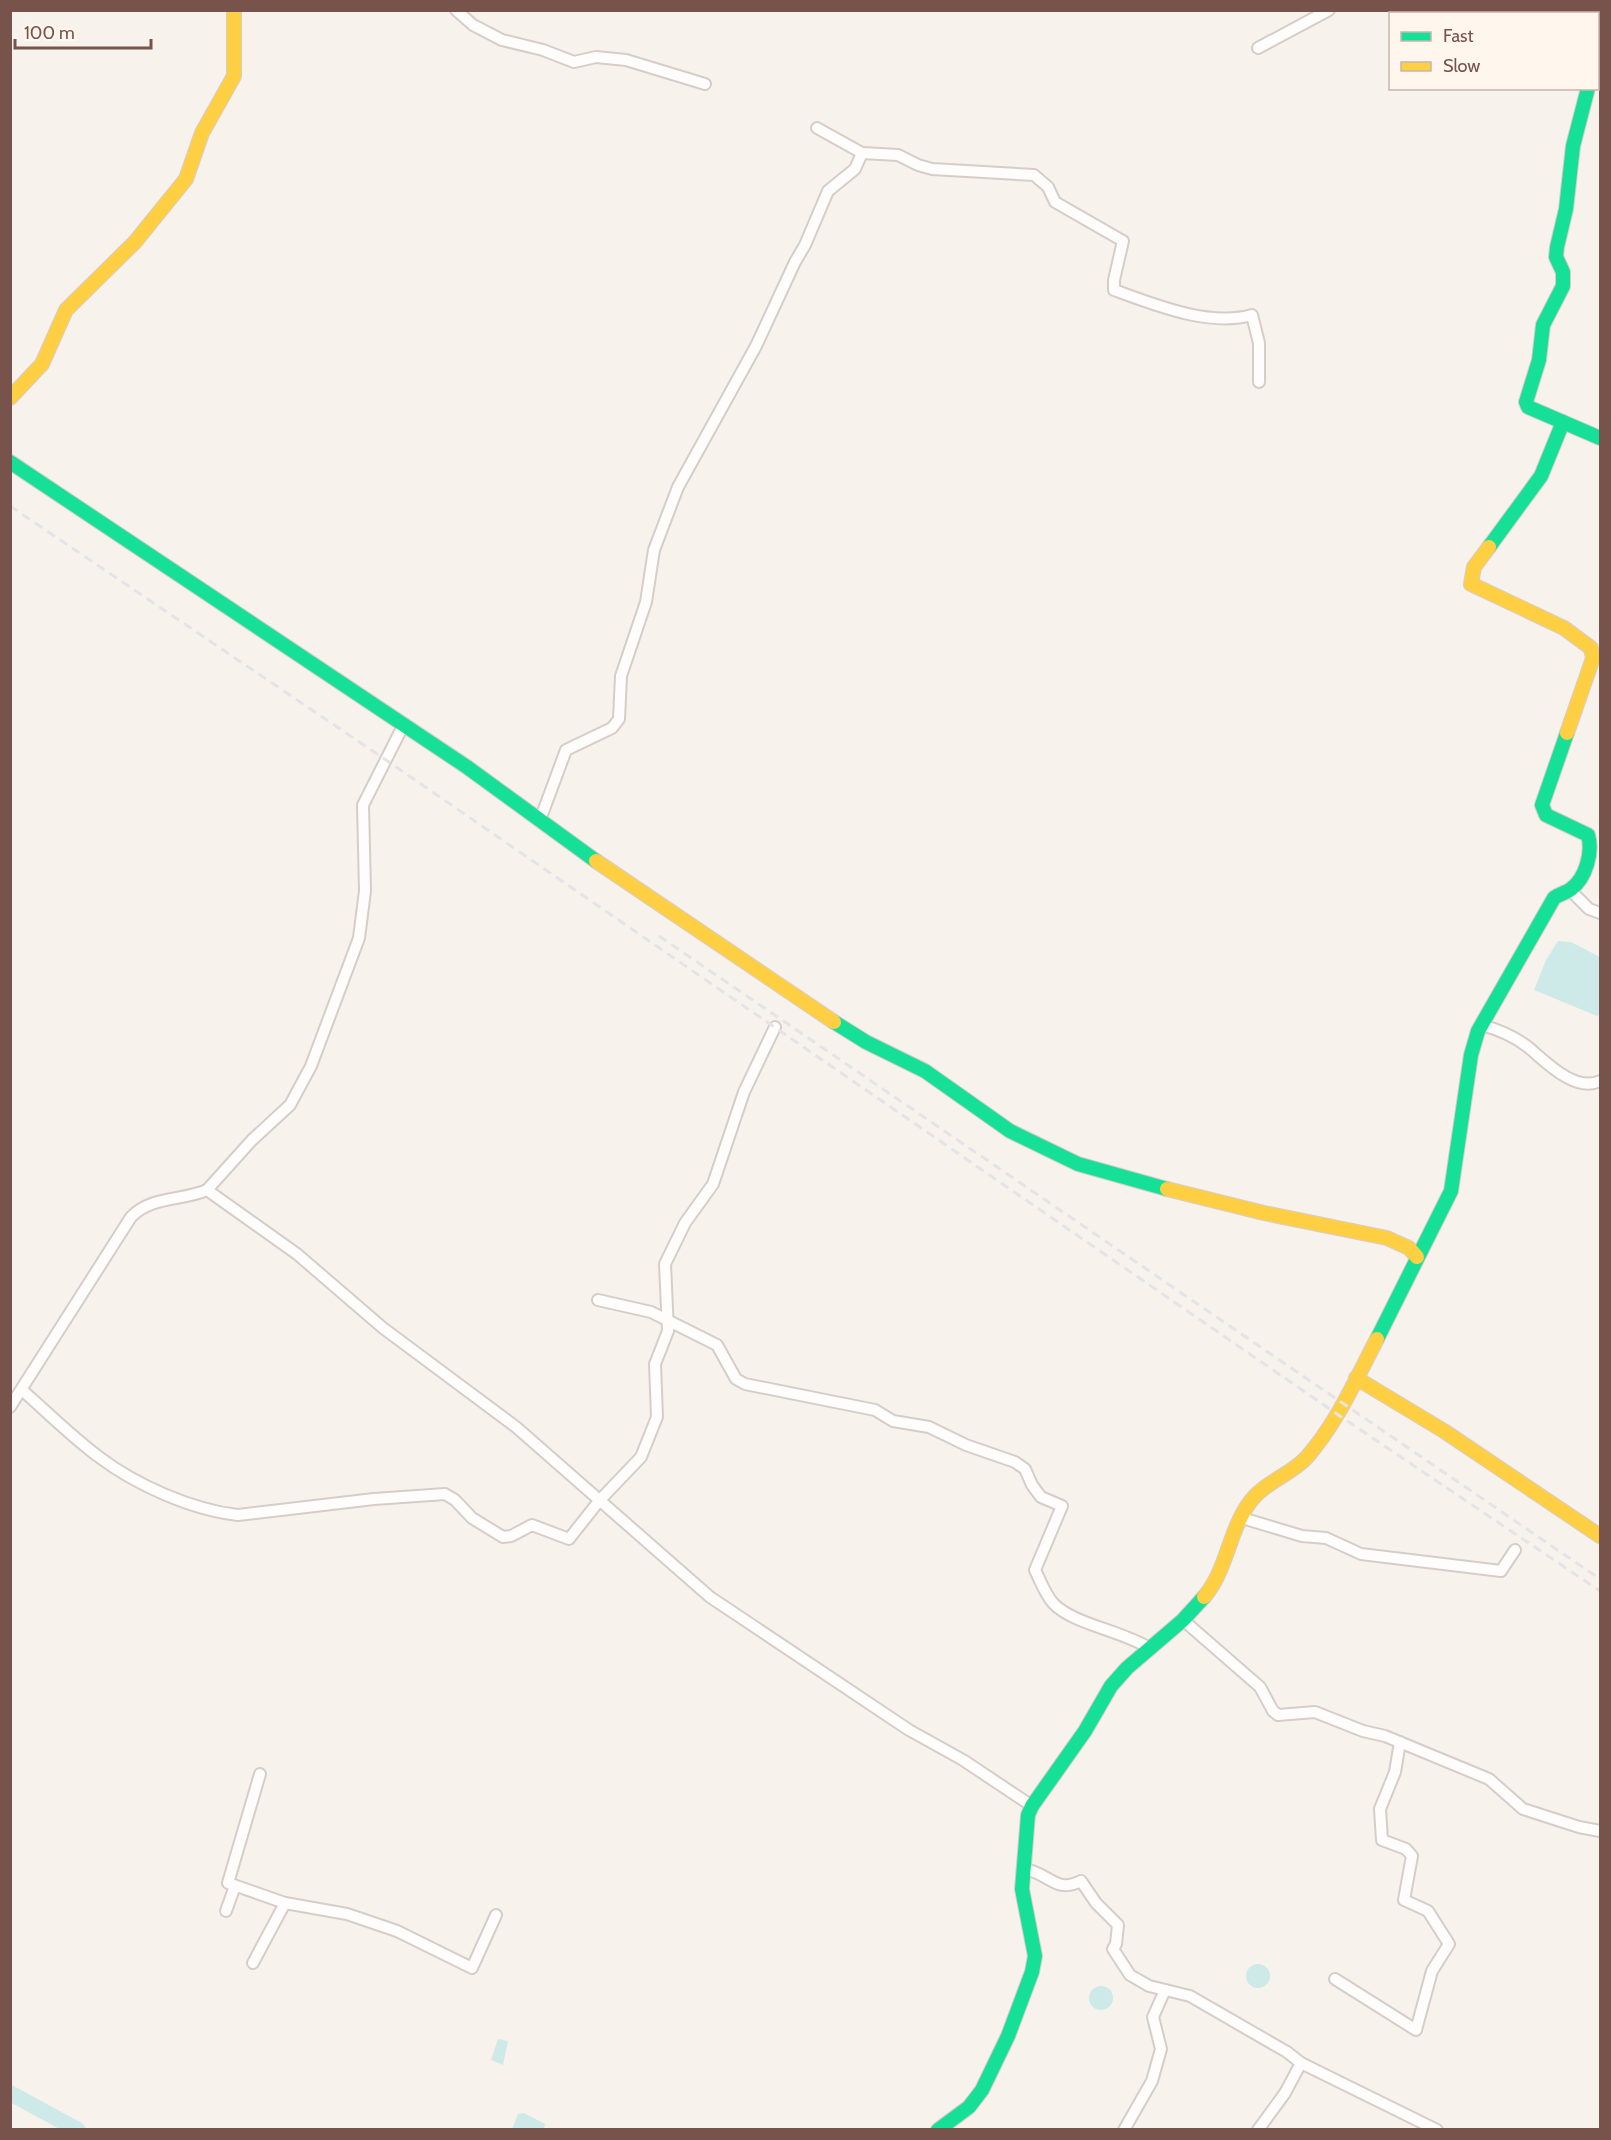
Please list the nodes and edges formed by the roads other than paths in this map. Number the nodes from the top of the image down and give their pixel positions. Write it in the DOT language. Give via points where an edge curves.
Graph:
graph roads {
  1 [pos="234,10"];
  2 [pos="456,10"];
  3 [pos="1329,10"];
  4 [pos="1258,48"];
  5 [pos="705,84"];
  6 [pos="1587,90"];
  7 [pos="817,128"];
  8 [pos="862,153"];
  9 [pos="1259,382"];
  10 [pos="10,398"];
  11 [pos="1563,422"];
  12 [pos="1600,438"];
  13 [pos="10,462"];
  14 [pos="404,724"];
  15 [pos="540,820"];
  16 [pos="1570,890"];
  17 [pos="1600,913"];
  18 [pos="1481,1025"];
  19 [pos="775,1027"];
  20 [pos="1600,1081"];
  21 [pos="207,1190"];
  22 [pos="1417,1257"];
  23 [pos="598,1300"];
  24 [pos="666,1318"];
  25 [pos="1356,1378"];
  26 [pos="22,1390"];
  27 [pos="10,1407"];
  28 [pos="598,1501"];
  29 [pos="1242,1518"];
  30 [pos="1600,1536"];
  31 [pos="1515,1550"];
  32 [pos="1183,1620"];
  33 [pos="1149,1648"];
  34 [pos="1400,1742"];
  35 [pos="260,1774"];
  36 [pos="1032,1806"];
  37 [pos="1600,1831"];
  38 [pos="1024,1869"];
  39 [pos="235,1886"];
  40 [pos="285,1903"];
  41 [pos="226,1911"];
  42 [pos="496,1915"];
  43 [pos="253,1963"];
  44 [pos="1335,1979"];
  45 [pos="1165,1990"];
  46 [pos="1301,2063"];
  47 [pos="938,2130"];
  48 [pos="1124,2130"];
  49 [pos="1258,2130"];
  50 [pos="1437,2130"];
  1 -- 10 [label="street" via="234,76 202,134 186,179 135,242 66,310 41,365"];
  2 -- 5 [label="street" via="473,25 502,40 574,62 596,57 626,60"];
  3 -- 4 [label="street"];
  6 -- 11 [label="street" via="1573,146 1557,247 1563,286 1543,325 1539,360 1526,402 1528,407"];
  7 -- 8 [label="street"];
  8 -- 9 [label="street" via="898,155 932,169 1034,176 1048,188 1055,202 1124,241 1114,290 1192,314 1234,320 1252,315 1259,343"];
  8 -- 15 [label="street" via="855,169 828,191 756,346 678,487 654,549 646,602 621,676 619,719 612,728 567,750"];
  11 -- 12 [label="street"];
  11 -- 16 [label="street" via="1541,476 1474,567 1470,578 1471,584 1564,628 1591,648 1568,732 1542,798 1546,814 1578,828 1592,845"];
  13 -- 14 [label="street"];
  14 -- 15 [label="street"];
  14 -- 21 [label="street" via="363,805 365,891 359,938 310,1066 290,1105"];
  15 -- 22 [label="street" via="803,1002 866,1042 925,1071 1038,1146 1078,1164 1134,1181 1394,1240"];
  16 -- 17 [label="street" via="1584,905"];
  16 -- 18 [label="street" via="1561,891 1554,898"];
  18 -- 20 [label="street" via="1517,1040 1544,1064 1578,1082"];
  18 -- 22 [label="street" via="1471,1055 1454,1184"];
  19 -- 24 [label="street" via="744,1092 713,1184 685,1223 665,1264"];
  21 -- 26 [label="street" via="139,1208"];
  21 -- 28 [label="street" via="297,1254 383,1328 516,1427"];
  22 -- 25 [label="street"];
  23 -- 24 [label="street"];
  24 -- 28 [label="street" via="668,1331 655,1365 657,1417 641,1457"];
  24 -- 33 [label="street" via="717,1345 736,1379 745,1384 875,1410 893,1421 929,1427 1016,1462 1025,1469 1041,1497 1062,1506 1035,1570 1053,1604"];
  25 -- 29 [label="street" via="1317,1446 1294,1468 1264,1487"];
  25 -- 30 [label="street" via="1444,1431"];
  26 -- 27 [label="street"];
  26 -- 28 [label="street" via="99,1458 163,1494 220,1513 238,1515 445,1494 471,1518 503,1537 532,1525 569,1539"];
  28 -- 36 [label="street" via="710,1597 900,1724"];
  29 -- 31 [label="street" via="1302,1536 1326,1538 1361,1554 1501,1571"];
  29 -- 32 [label="street" via="1216,1583"];
  32 -- 33 [label="street"];
  32 -- 34 [label="street" via="1260,1688 1272,1712 1315,1712"];
  33 -- 36 [label="street" via="1112,1686"];
  34 -- 37 [label="street" via="1489,1779 1522,1809"];
  34 -- 44 [label="street" via="1395,1772 1380,1809 1382,1840 1406,1849 1412,1856 1404,1900 1428,1911 1449,1944 1432,1971 1416,2030"];
  35 -- 39 [label="street" via="228,1883"];
  36 -- 38 [label="street"];
  38 -- 45 [label="street" via="1040,1872 1060,1886 1069,1887 1081,1881 1118,1925 1113,1950 1130,1976"];
  38 -- 47 [label="street" via="1023,1900 1035,1956 1026,1991 982,2090 969,2107"];
  39 -- 40 [label="street"];
  39 -- 41 [label="street"];
  40 -- 42 [label="street" via="347,1914 397,1931 472,1968"];
  40 -- 43 [label="street"];
  45 -- 46 [label="street" via="1190,1996"];
  45 -- 48 [label="street" via="1153,2017 1161,2049 1152,2081"];
  46 -- 49 [label="street"];
  46 -- 50 [label="street"];
}
